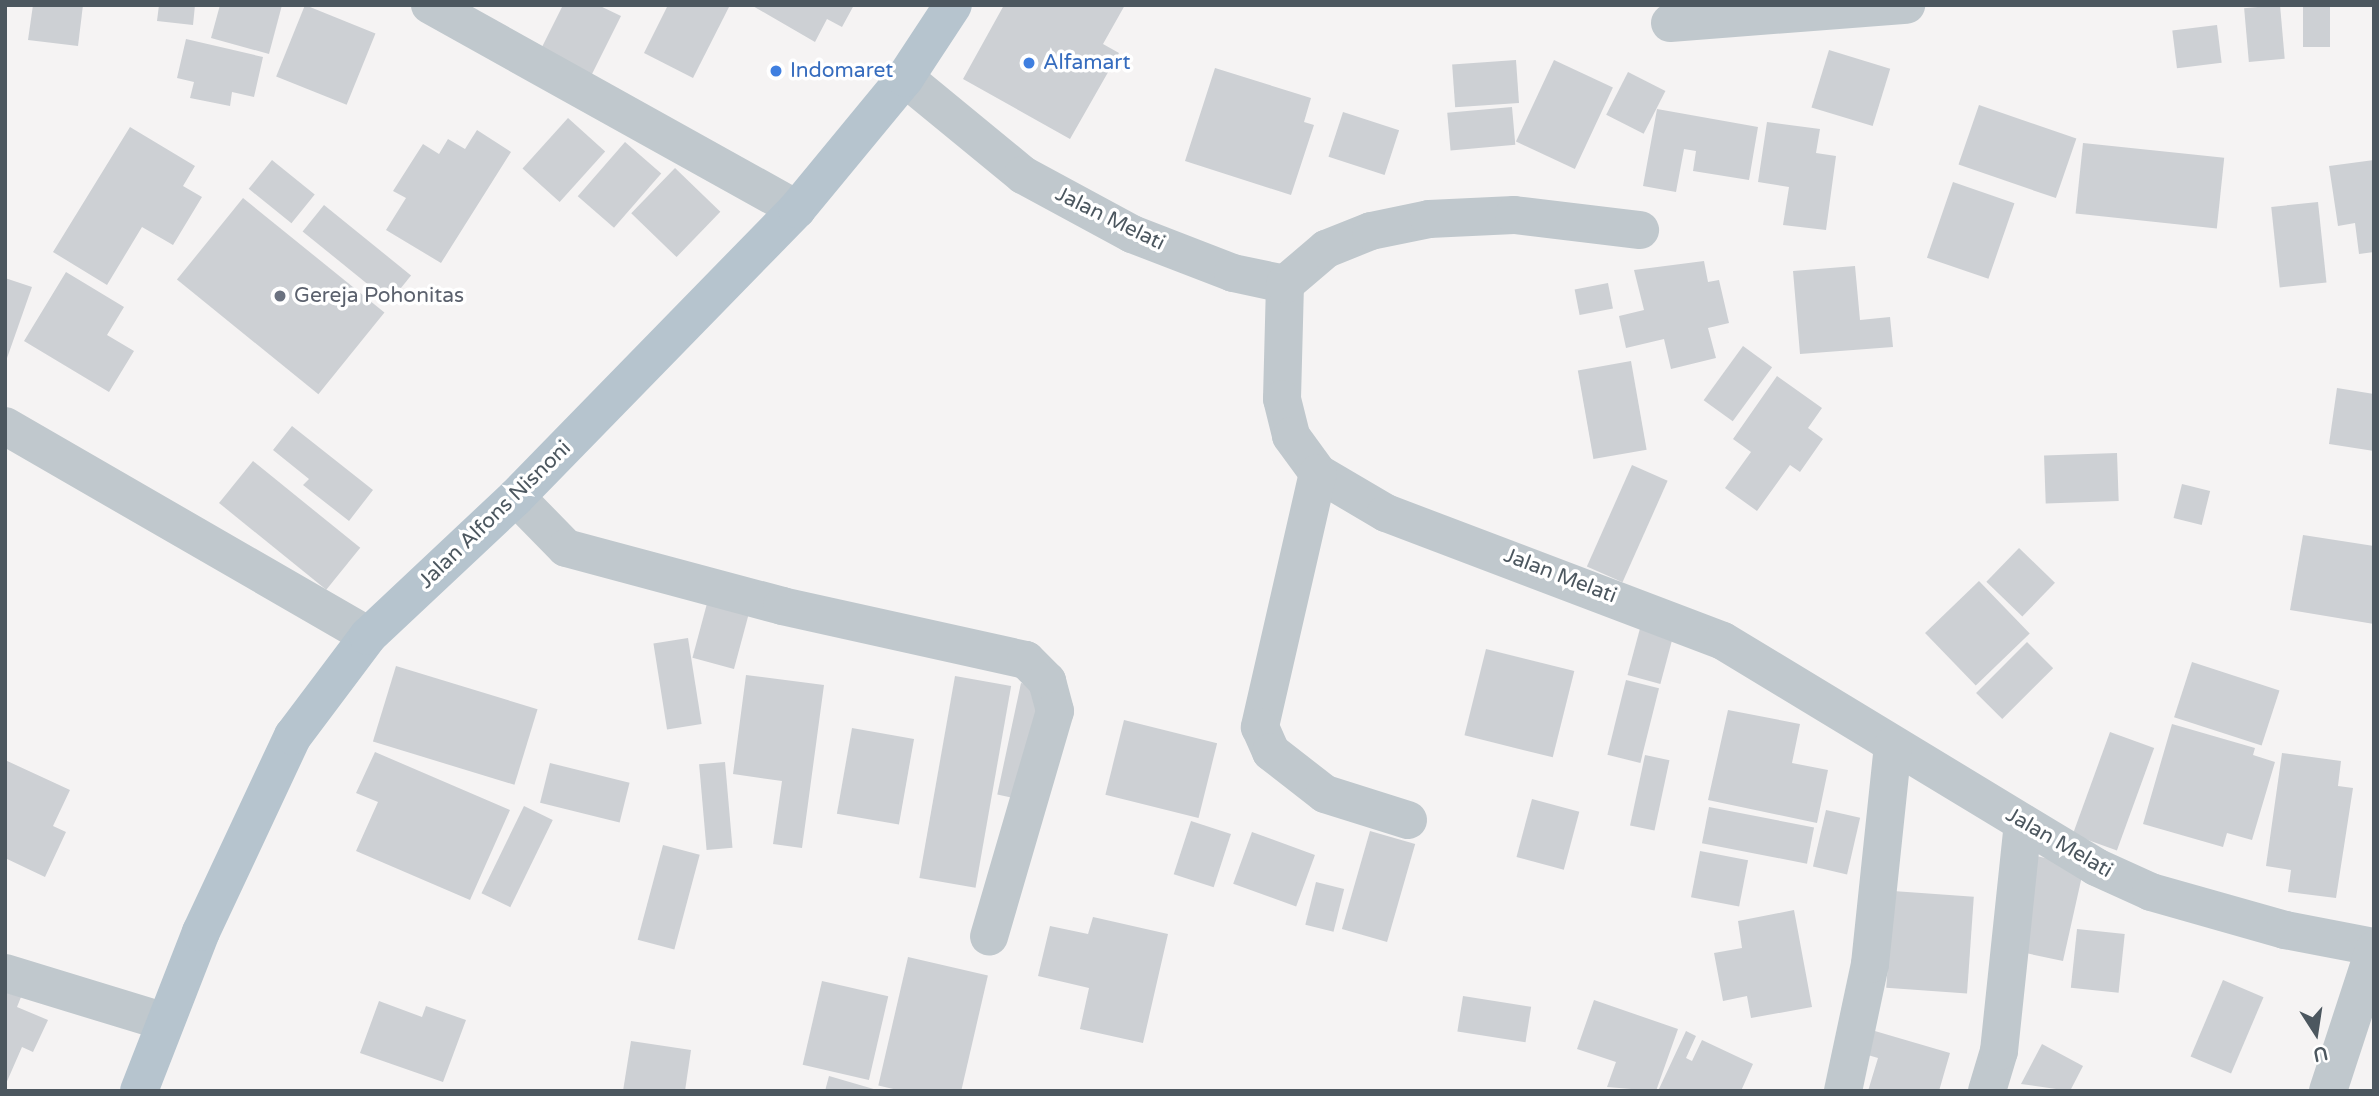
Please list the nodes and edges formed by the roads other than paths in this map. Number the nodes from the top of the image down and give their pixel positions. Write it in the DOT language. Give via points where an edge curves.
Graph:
graph roads {
  1 [pos="430,5"];
  2 [pos="953,5"];
  3 [pos="1906,5"];
  4 [pos="1670,23"];
  5 [pos="905,78"];
  6 [pos="797,209"];
  7 [pos="1640,230"];
  8 [pos="1285,284"];
  9 [pos="5,426"];
  10 [pos="1318,473"];
  11 [pos="516,498"];
  12 [pos="368,636"];
  13 [pos="1893,745"];
  14 [pos="1408,820"];
  15 [pos="2023,823"];
  16 [pos="989,937"];
  17 [pos="2374,948"];
  18 [pos="5,973"];
  19 [pos="162,1021"];
  20 [pos="139,1091"];
  21 [pos="1843,1091"];
  22 [pos="1987,1091"];
  23 [pos="2328,1091"];
  1 -- 6 [label="street"];
  2 -- 5 [label="main road, Jalan Alfons Nisnoni"];
  3 -- 4 [label="street"];
  5 -- 6 [label="main road, Jalan Alfons Nisnoni"];
  5 -- 8 [label="street, Jalan Melati" via="1023,175 1059,195 1132,234 1233,273"];
  6 -- 11 [label="main road, Jalan Alfons Nisnoni"];
  7 -- 8 [label="street" via="1514,215 1429,219 1371,231 1326,249"];
  8 -- 10 [label="street, Jalan Melati" via="1282,399 1291,436"];
  9 -- 12 [label="street"];
  10 -- 13 [label="street, Jalan Melati" via="1386,513 1723,641"];
  10 -- 14 [label="street" via="1260,727 1271,752 1325,794"];
  11 -- 12 [label="main road, Jalan Alfons Nisnoni"];
  11 -- 16 [label="street" via="566,548 782,606 1027,660 1047,681 1055,711"];
  12 -- 19 [label="main road, Jalan Alfons Nisnoni" via="293,736"];
  13 -- 15 [label="street, Jalan Melati"];
  13 -- 21 [label="street" via="1870,964"];
  15 -- 17 [label="street, Jalan Melati" via="2151,892 2285,930"];
  15 -- 22 [label="street" via="1999,1051"];
  17 -- 23 [label="street"];
  18 -- 19 [label="street"];
  19 -- 20 [label="main road, Jalan Alfons Nisnoni"];
}
